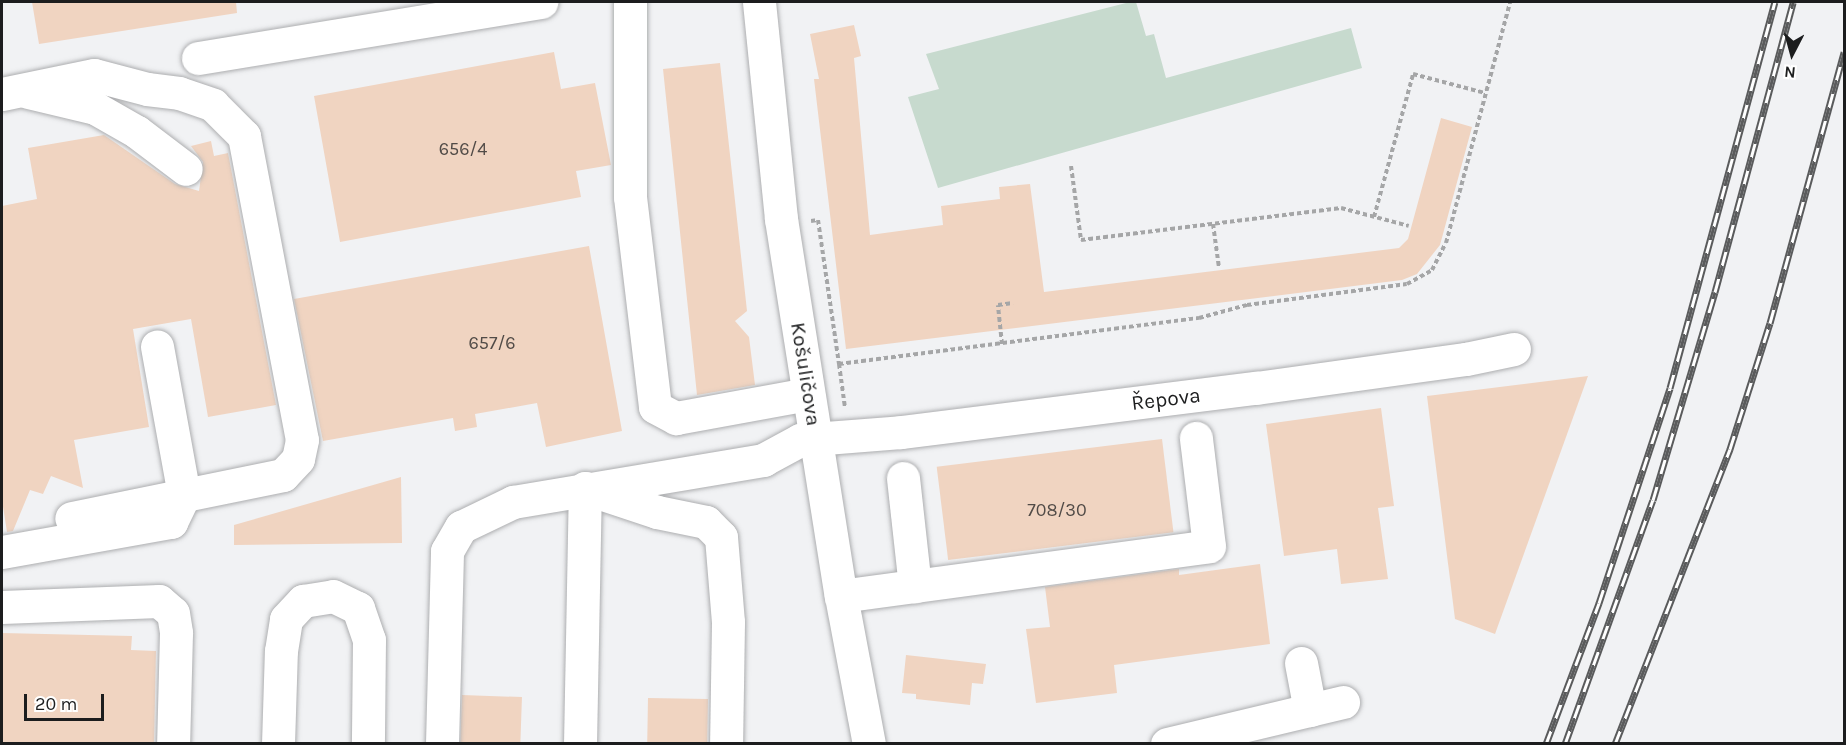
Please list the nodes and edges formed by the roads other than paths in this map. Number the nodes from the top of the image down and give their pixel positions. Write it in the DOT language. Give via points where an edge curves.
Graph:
graph roads {
  1 [pos="541,2"];
  2 [pos="630,2"];
  3 [pos="759,2"];
  4 [pos="431,11"];
  5 [pos="198,58"];
  6 [pos="11,92"];
  7 [pos="186,170"];
  8 [pos="157,346"];
  9 [pos="1514,349"];
  10 [pos="808,394"];
  11 [pos="1196,438"];
  12 [pos="816,441"];
  13 [pos="903,478"];
  14 [pos="585,488"];
  15 [pos="184,495"];
  16 [pos="71,518"];
  17 [pos="2,552"];
  18 [pos="915,586"];
  19 [pos="841,596"];
  20 [pos="2,607"];
  21 [pos="1301,663"];
  22 [pos="1342,702"];
  23 [pos="1310,710"];
  24 [pos="173,744"];
  25 [pos="278,744"];
  26 [pos="368,744"];
  27 [pos="442,744"];
  28 [pos="580,744"];
  29 [pos="726,744"];
  30 [pos="869,744"];
  31 [pos="1167,744"];
  1 -- 4 [label="street"];
  2 -- 10 [label="street" via="630,197 655,407 676,418"];
  3 -- 10 [label="street, Košuličova" via="781,219"];
  4 -- 5 [label="street"];
  6 -- 7 [label="street" via="95,108 137,132"];
  6 -- 15 [label="street" via="94,75 179,93 213,105 244,136 302,440 298,459 283,475"];
  8 -- 15 [label="street"];
  9 -- 12 [label="street, Řepova" via="1256,388"];
  10 -- 12 [label="street, Košuličova"];
  11 -- 18 [label="street" via="1209,546"];
  12 -- 14 [label="street, Řepova" via="800,440 763,460"];
  12 -- 19 [label="street, Košuličova"];
  13 -- 18 [label="street"];
  14 -- 27 [label="street, Řepova" via="513,502 461,527 447,551"];
  14 -- 28 [label="street"];
  14 -- 29 [label="street" via="657,512 706,522 721,537 728,622"];
  15 -- 16 [label="street"];
  15 -- 17 [label="street" via="171,522"];
  18 -- 19 [label="street"];
  19 -- 30 [label="street, Košuličova"];
  20 -- 24 [label="street" via="159,601 173,613 176,633"];
  21 -- 23 [label="street"];
  22 -- 23 [label="street"];
  23 -- 31 [label="street"];
  25 -- 26 [label="street" via="286,620 303,601 333,596 358,608 369,640"];
}
